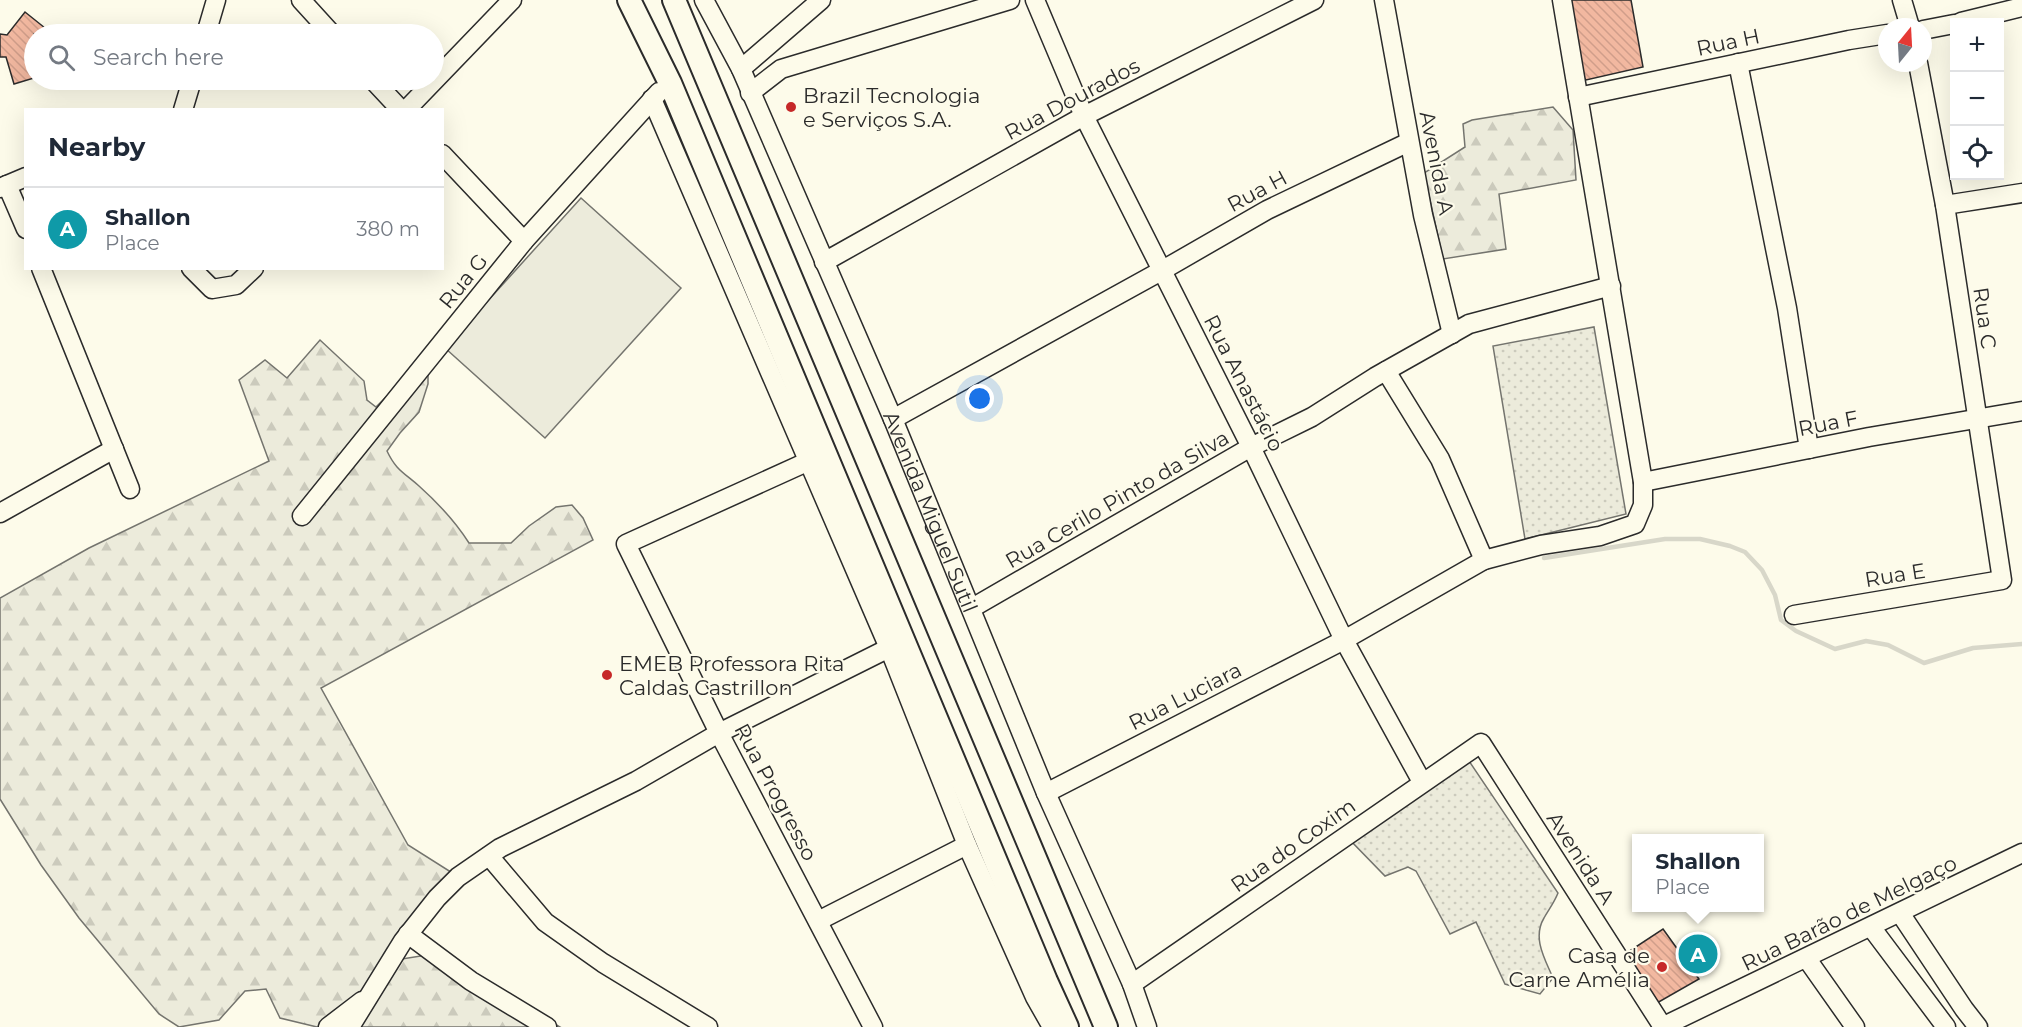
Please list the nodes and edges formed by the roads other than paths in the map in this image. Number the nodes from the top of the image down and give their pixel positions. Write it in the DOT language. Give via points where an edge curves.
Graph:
graph roads {
  1 [pos="216,0"];
  2 [pos="301,0"];
  3 [pos="512,0"];
  4 [pos="629,0"];
  5 [pos="674,0"];
  6 [pos="704,0"];
  7 [pos="821,0"];
  8 [pos="1010,0"];
  9 [pos="1035,0"];
  10 [pos="1314,0"];
  11 [pos="1384,0"];
  12 [pos="1562,0"];
  13 [pos="1902,0"];
  14 [pos="2022,7"];
  15 [pos="1907,18"];
  16 [pos="1977,18"];
  17 [pos="209,24"];
  18 [pos="323,24"];
  19 [pos="1950,25"];
  20 [pos="1932,28"];
  21 [pos="1878,35"];
  22 [pos="1738,63"];
  23 [pos="741,69"];
  24 [pos="444,71"];
  25 [pos="1920,72"];
  26 [pos="670,83"];
  27 [pos="189,90"];
  28 [pos="382,90"];
  29 [pos="425,90"];
  30 [pos="750,93"];
  31 [pos="1578,96"];
  32 [pos="652,99"];
  33 [pos="184,108"];
  34 [pos="399,108"];
  35 [pos="408,108"];
  36 [pos="1084,116"];
  37 [pos="1409,142"];
  38 [pos="444,156"];
  39 [pos="24,178"];
  40 [pos="4,186"];
  41 [pos="2022,193"];
  42 [pos="1945,205"];
  43 [pos="24,225"];
  44 [pos="524,241"];
  45 [pos="824,262"];
  46 [pos="42,270"];
  47 [pos="193,270"];
  48 [pos="252,270"];
  49 [pos="1161,271"];
  50 [pos="1611,286"];
  51 [pos="1452,334"];
  52 [pos="1386,371"];
  53 [pos="2022,411"];
  54 [pos="893,419"];
  55 [pos="1977,419"];
  56 [pos="1251,447"];
  57 [pos="114,449"];
  58 [pos="1809,449"];
  59 [pos="809,461"];
  60 [pos="1643,482"];
  61 [pos="130,489"];
  62 [pos="0,512"];
  63 [pos="302,516"];
  64 [pos="1484,560"];
  65 [pos="2002,580"];
  66 [pos="972,608"];
  67 [pos="1794,615"];
  68 [pos="1344,640"];
  69 [pos="889,648"];
  70 [pos="719,733"];
  71 [pos="1481,743"];
  72 [pos="1422,782"];
  73 [pos="1046,793"];
  74 [pos="967,845"];
  75 [pos="2022,853"];
  76 [pos="489,856"];
  77 [pos="1900,913"];
  78 [pos="818,921"];
  79 [pos="1871,927"];
  80 [pos="408,934"];
  81 [pos="1807,959"];
  82 [pos="1132,984"];
  83 [pos="370,995"];
  84 [pos="1955,995"];
  85 [pos="1935,1010"];
  86 [pos="328,1027"];
  87 [pos="350,1027"];
  88 [pos="547,1027"];
  89 [pos="708,1027"];
  90 [pos="873,1027"];
  91 [pos="1052,1027"];
  92 [pos="1067,1027"];
  93 [pos="1106,1027"];
  94 [pos="1147,1027"];
  95 [pos="1662,1027"];
  96 [pos="1855,1027"];
  97 [pos="1946,1027"];
  98 [pos="1978,1027"];
  1 -- 17 [label="street"];
  2 -- 18 [label="street"];
  3 -- 24 [label="street"];
  4 -- 26 [label="main road"];
  5 -- 93 [label="main road, Avenida Miguel Sutil"];
  6 -- 23 [label="street, Avenida Miguel Sutil"];
  7 -- 23 [label="street"];
  8 -- 30 [label="street" via="781,69"];
  9 -- 36 [label="street, Rua Anastácio"];
  10 -- 36 [label="street, Rua Dourados"];
  11 -- 37 [label="street, Avenida A"];
  12 -- 31 [label="street"];
  13 -- 15 [label="street"];
  14 -- 16 [label="street"];
  19 -- 20 [label="street"];
  21 -- 22 [label="street, Rua H"];
  22 -- 31 [label="street, Rua H"];
  22 -- 58 [label="street" via="1787,308"];
  23 -- 30 [label="street, Avenida Miguel Sutil"];
  25 -- 42 [label="street, Rua C"];
  26 -- 32 [label="street, Rua G"];
  26 -- 92 [label="main road"];
  27 -- 33 [label="street"];
  28 -- 34 [label="street"];
  29 -- 35 [label="street"];
  30 -- 45 [label="street, Avenida Miguel Sutil"];
  31 -- 50 [label="street"];
  32 -- 44 [label="street, Rua G"];
  32 -- 59 [label="street"];
  36 -- 45 [label="street, Rua Dourados"];
  36 -- 49 [label="street, Rua Anastácio"];
  37 -- 49 [label="street, Rua H" via="1267,210"];
  37 -- 51 [label="street, Avenida A"];
  38 -- 44 [label="street"];
  39 -- 40 [label="street"];
  40 -- 43 [label="street"];
  41 -- 42 [label="street"];
  42 -- 55 [label="street, Rua C"];
  44 -- 63 [label="street, Rua G"];
  45 -- 54 [label="street, Avenida Miguel Sutil"];
  46 -- 57 [label="street"];
  47 -- 48 [label="street" via="212,289 236,285"];
  49 -- 54 [label="street, Rua H"];
  49 -- 56 [label="street, Rua Anastácio"];
  50 -- 51 [label="street, Rua Cerilo Pinto da Silva" via="1469,324"];
  50 -- 60 [label="street"];
  51 -- 52 [label="street, Rua Cerilo Pinto da Silva"];
  52 -- 56 [label="street, Rua Cerilo Pinto da Silva" via="1311,417"];
  52 -- 64 [label="street" via="1440,459"];
  53 -- 55 [label="street, Rua F"];
  54 -- 66 [label="street, Avenida Miguel Sutil"];
  55 -- 58 [label="street, Rua F"];
  55 -- 65 [label="street, Rua C"];
  56 -- 66 [label="street, Rua Cerilo Pinto da Silva"];
  56 -- 68 [label="street, Rua Anastácio"];
  57 -- 61 [label="street"];
  57 -- 62 [label="street"];
  58 -- 60 [label="street, Rua F"];
  59 -- 69 [label="street"];
  59 -- 70 [label="street, Rua Progresso" via="626,544"];
  60 -- 64 [label="street, Rua Luciara" via="1643,505 1635,524 1600,536 1541,545"];
  64 -- 68 [label="street, Rua Luciara"];
  65 -- 67 [label="street, Rua E"];
  66 -- 73 [label="street, Avenida Miguel Sutil"];
  68 -- 72 [label="street, Rua Anastácio"];
  68 -- 73 [label="street, Rua Luciara"];
  69 -- 70 [label="street"];
  69 -- 74 [label="street"];
  70 -- 76 [label="street" via="636,781"];
  70 -- 78 [label="street, Rua Progresso"];
  71 -- 72 [label="street, Rua do Coxim"];
  71 -- 95 [label="street, Avenida A"];
  72 -- 82 [label="street, Rua do Coxim"];
  73 -- 82 [label="street, Avenida Miguel Sutil"];
  74 -- 78 [label="street"];
  74 -- 91 [label="street"];
  75 -- 77 [label="street, Rua Barão de Melgaço"];
  76 -- 80 [label="street" via="436,898"];
  76 -- 89 [label="street" via="545,922 603,963"];
  77 -- 79 [label="street, Rua Barão de Melgaço"];
  77 -- 84 [label="street"];
  78 -- 90 [label="street, Rua Progresso"];
  79 -- 81 [label="street, Rua Barão de Melgaço"];
  79 -- 85 [label="street"];
  80 -- 83 [label="street"];
  80 -- 88 [label="street" via="471,981"];
  81 -- 95 [label="street, Rua Barão de Melgaço"];
  81 -- 96 [label="street"];
  82 -- 94 [label="street, Avenida Miguel Sutil"];
  83 -- 86 [label="street"];
  83 -- 87 [label="street"];
  84 -- 85 [label="street"];
  84 -- 98 [label="street"];
  85 -- 97 [label="street"];
}
